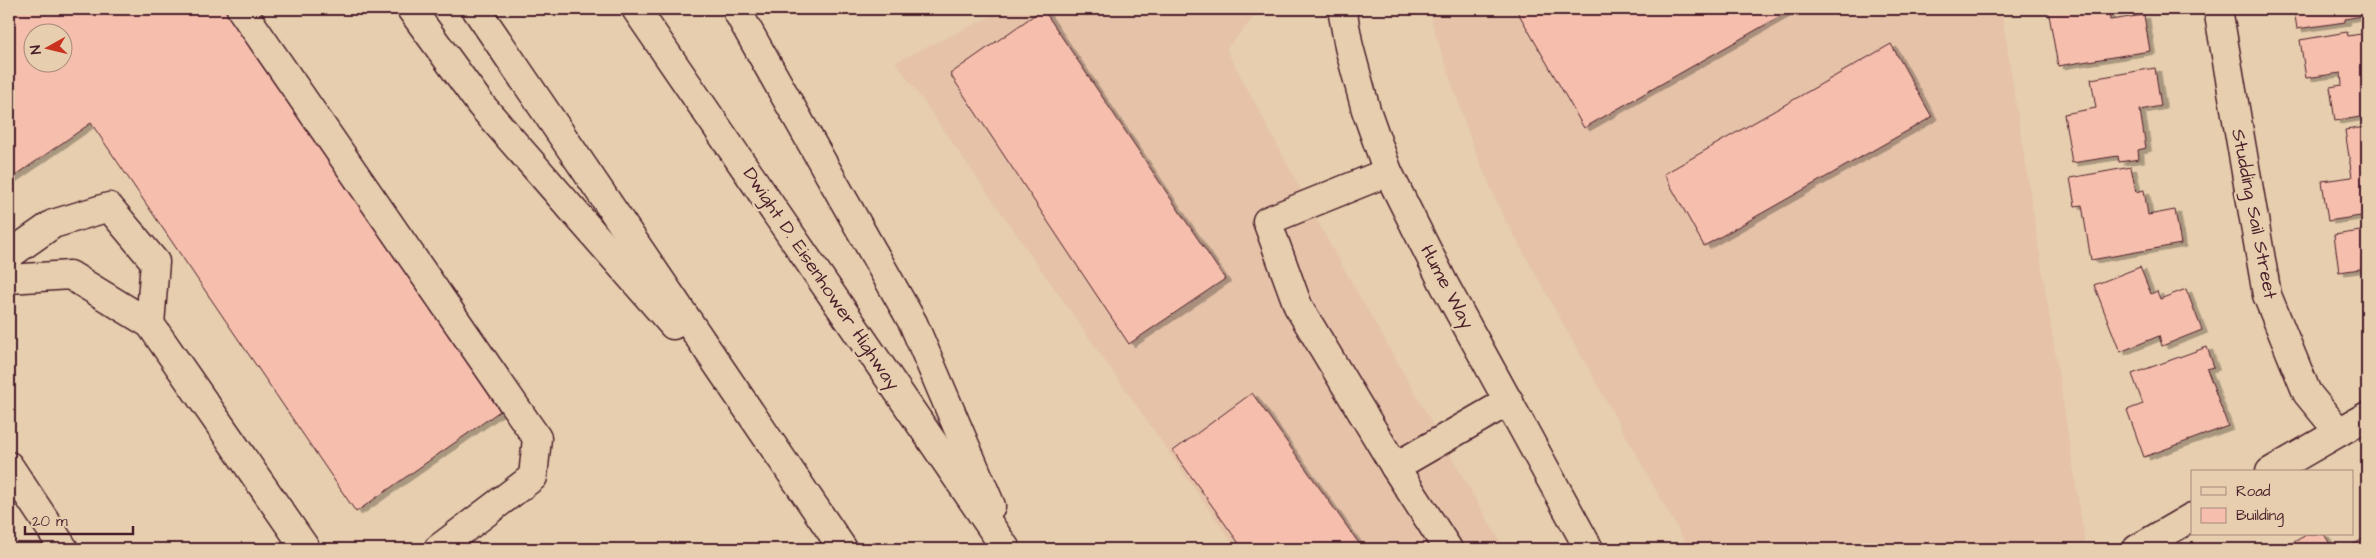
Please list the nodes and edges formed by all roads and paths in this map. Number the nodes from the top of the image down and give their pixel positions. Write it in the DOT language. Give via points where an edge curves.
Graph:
graph roads {
  1 [pos="241,9"];
  2 [pos="411,9"];
  3 [pos="476,9"];
  4 [pos="636,9"];
  5 [pos="736,9"];
  6 [pos="1342,9"];
  7 [pos="2218,9"];
  8 [pos="1388,172"];
  9 [pos="9,255"];
  10 [pos="9,279"];
  11 [pos="150,324"];
  12 [pos="1509,401"];
  13 [pos="750,413"];
  14 [pos="2367,416"];
  15 [pos="2339,432"];
  16 [pos="9,466"];
  17 [pos="1394,467"];
  18 [pos="2273,470"];
  19 [pos="2191,518"];
  20 [pos="64,549"];
  21 [pos="306,549"];
  22 [pos="438,549"];
  23 [pos="843,549"];
  24 [pos="1007,549"];
  25 [pos="1448,549"];
  26 [pos="1589,549"];
  27 [pos="2137,549"];
  1 -- 22 [label="main road" via="537,438 533,477"];
  2 -- 13 [label="main road" via="481,106"];
  3 -- 13 [label="main road"];
  4 -- 24 [label="main road, Dwight D. Eisenhower Highway"];
  5 -- 24 [label="main road" via="913,323"];
  6 -- 8 [label="main road, Hume Way" via="1366,110"];
  7 -- 15 [label="main road, Studding Sail Street" via="2266,295 2307,393"];
  8 -- 12 [label="main road, Hume Way" via="1444,284"];
  8 -- 17 [label="main road" via="1267,221 1298,306"];
  9 -- 11 [label="main road" via="53,224 109,207 156,262"];
  10 -- 11 [label="main road" via="70,275"];
  11 -- 21 [label="main road"];
  12 -- 17 [label="main road"];
  12 -- 26 [label="main road, Hume Way"];
  13 -- 23 [label="main road"];
  14 -- 15 [label="main road"];
  15 -- 18 [label="main road"];
  16 -- 20 [label="main road"];
  17 -- 25 [label="main road"];
  19 -- 27 [label="main road"];
}
